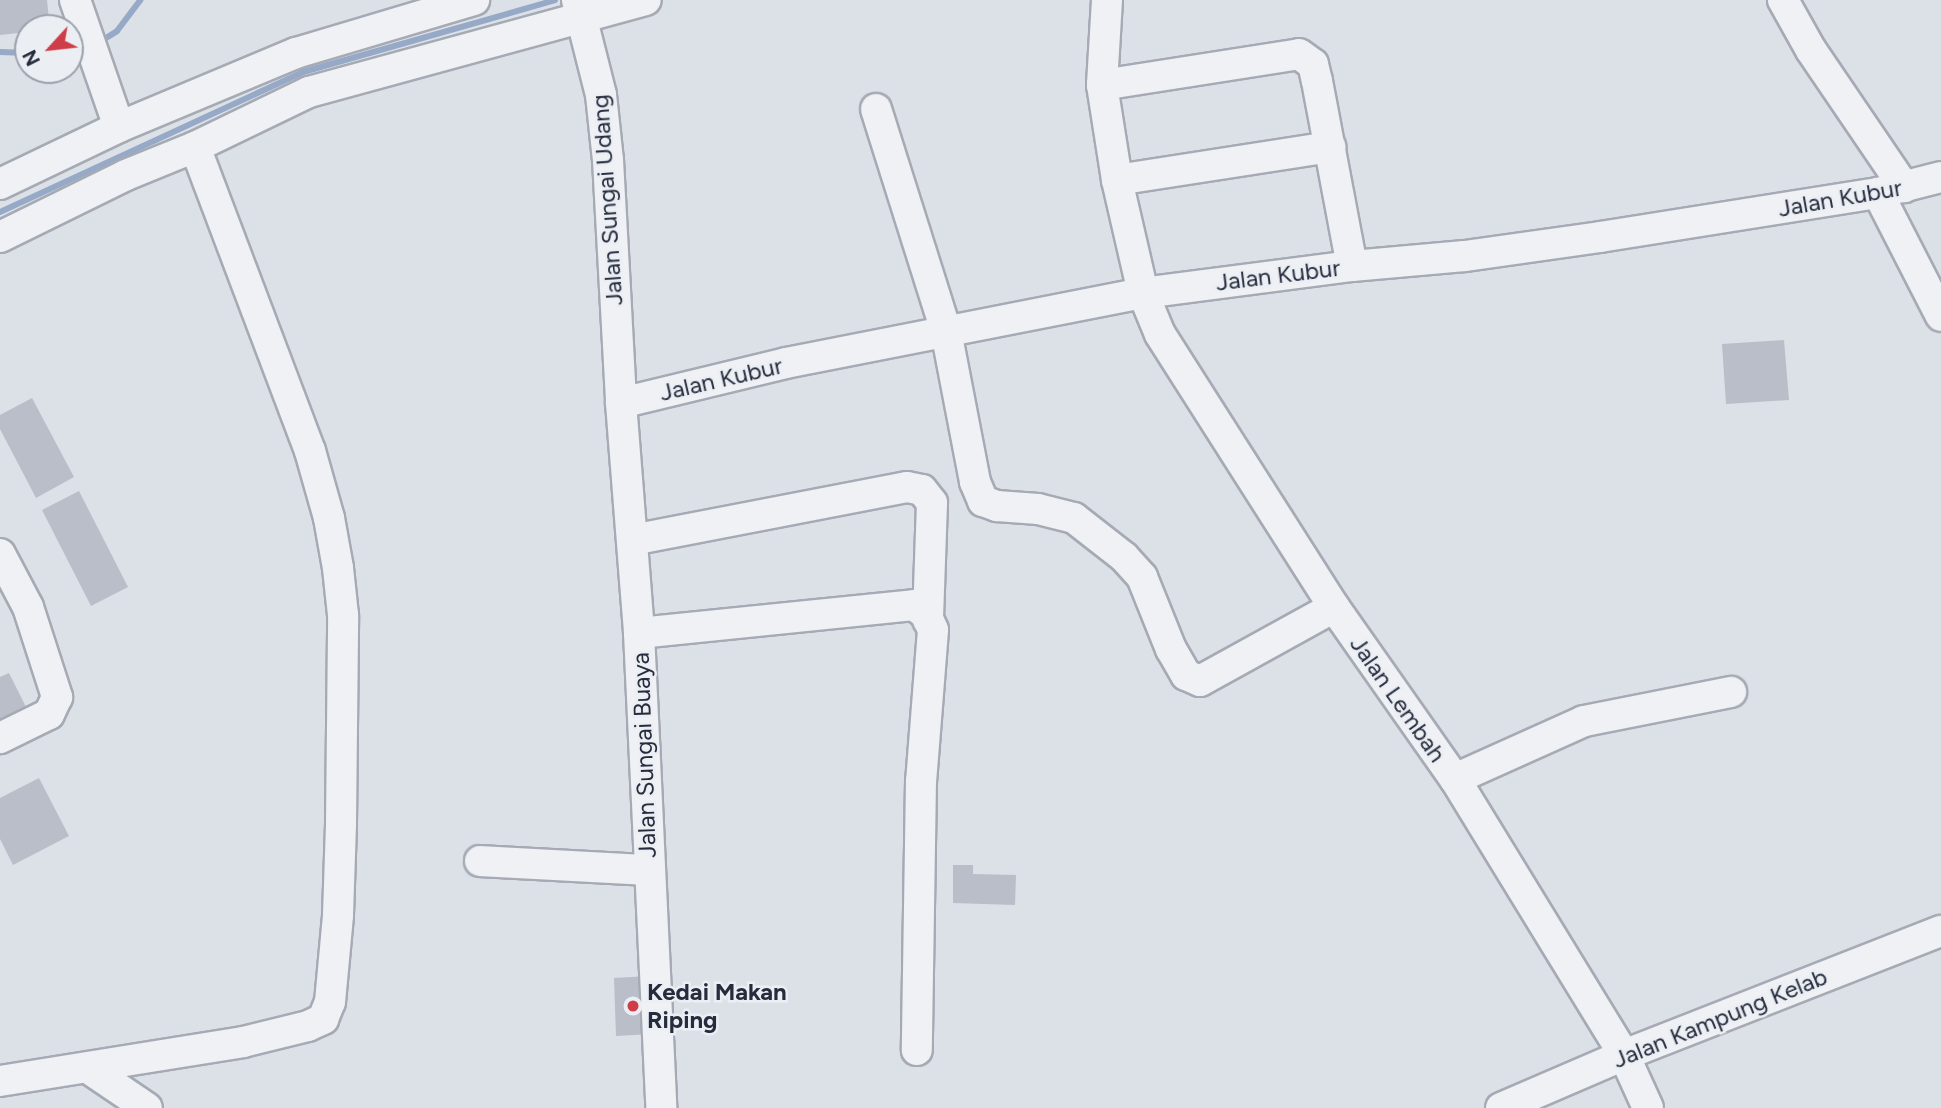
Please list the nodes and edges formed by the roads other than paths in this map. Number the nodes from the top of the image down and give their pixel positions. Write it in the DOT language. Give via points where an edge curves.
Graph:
graph roads {
  1 [pos="75,0"];
  2 [pos="474,0"];
  3 [pos="646,0"];
  4 [pos="1107,0"];
  5 [pos="1783,0"];
  6 [pos="579,8"];
  7 [pos="1102,85"];
  8 [pos="876,109"];
  9 [pos="119,127"];
  10 [pos="195,147"];
  11 [pos="1330,147"];
  12 [pos="1941,177"];
  13 [pos="1117,180"];
  14 [pos="0,184"];
  15 [pos="1891,190"];
  16 [pos="0,237"];
  17 [pos="1352,266"];
  18 [pos="1143,292"];
  19 [pos="1941,316"];
  20 [pos="946,331"];
  21 [pos="621,403"];
  22 [pos="632,540"];
  23 [pos="0,554"];
  24 [pos="1334,607"];
  25 [pos="928,620"];
  26 [pos="639,633"];
  27 [pos="1731,692"];
  28 [pos="0,738"];
  29 [pos="1455,779"];
  30 [pos="480,861"];
  31 [pos="648,870"];
  32 [pos="1941,931"];
  33 [pos="916,1050"];
  34 [pos="1624,1055"];
  35 [pos="88,1069"];
  36 [pos="0,1081"];
  37 [pos="147,1108"];
  38 [pos="661,1108"];
  39 [pos="1501,1108"];
  40 [pos="1648,1108"];
  1 -- 9 [label="street"];
  2 -- 9 [label="street" via="296,53"];
  3 -- 6 [label="street"];
  4 -- 7 [label="street, Jalan Lembah"];
  5 -- 15 [label="street"];
  6 -- 10 [label="street" via="309,92"];
  6 -- 21 [label="street, Jalan Sungai Udang" via="601,95 608,160"];
  7 -- 11 [label="street" via="1299,54 1313,64"];
  7 -- 13 [label="street, Jalan Lembah"];
  8 -- 20 [label="street"];
  9 -- 14 [label="street"];
  10 -- 16 [label="street"];
  10 -- 35 [label="street" via="310,451 338,569 343,615 341,823 330,1002 323,1019 308,1026"];
  11 -- 13 [label="street"];
  11 -- 17 [label="street"];
  12 -- 15 [label="street, Jalan Kubur"];
  13 -- 18 [label="street, Jalan Lembah"];
  15 -- 17 [label="street, Jalan Kubur" via="1465,256"];
  15 -- 19 [label="street"];
  17 -- 18 [label="street, Jalan Kubur"];
  18 -- 20 [label="street, Jalan Kubur"];
  18 -- 24 [label="street, Jalan Lembah" via="1180,370"];
  20 -- 21 [label="street, Jalan Kubur"];
  20 -- 24 [label="street" via="975,482 984,501 1074,518 1124,557 1142,577 1186,675 1200,681 1213,676"];
  21 -- 22 [label="street, Jalan Sungai Buaya"];
  22 -- 25 [label="street" via="907,487 922,490 932,503"];
  22 -- 26 [label="street, Jalan Sungai Buaya"];
  23 -- 28 [label="street" via="27,607 57,697 49,714"];
  24 -- 29 [label="street, Jalan Lembah"];
  25 -- 26 [label="street" via="914,605"];
  25 -- 33 [label="street" via="933,630 921,781"];
  26 -- 31 [label="street, Jalan Sungai Buaya"];
  27 -- 29 [label="street" via="1584,721"];
  29 -- 34 [label="street, Jalan Lembah"];
  30 -- 31 [label="street"];
  31 -- 38 [label="street, Jalan Sungai Buaya"];
  32 -- 34 [label="street, Jalan Kampung Kelab"];
  34 -- 39 [label="street, Jalan Kampung Kelab"];
  34 -- 40 [label="street, Jalan Lembah"];
  35 -- 36 [label="street"];
  35 -- 37 [label="street"];
}
